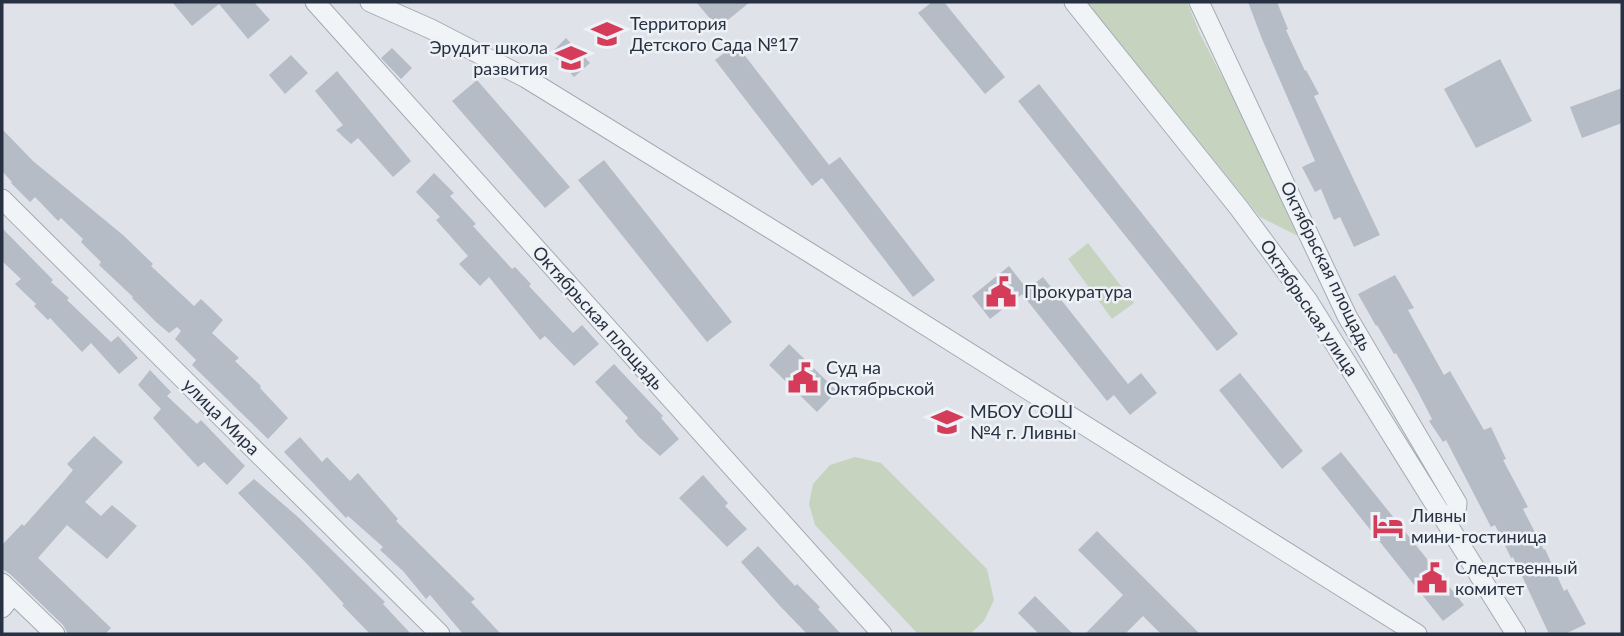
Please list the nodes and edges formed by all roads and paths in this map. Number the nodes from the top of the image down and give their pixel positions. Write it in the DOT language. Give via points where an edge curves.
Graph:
graph roads {
  1 [pos="315,2"];
  2 [pos="370,2"];
  3 [pos="1074,2"];
  4 [pos="1199,2"];
  5 [pos="2,199"];
  6 [pos="1446,520"];
  7 [pos="6,595"];
  8 [pos="876,633"];
  9 [pos="55,634"];
  10 [pos="440,634"];
  11 [pos="1418,634"];
  12 [pos="1516,634"];
  1 -- 8 [label="street, Октябрьская площадь"];
  2 -- 11 [label="street" via="501,64 567,103"];
  3 -- 6 [label="street, Октябрьская улица" via="1308,301"];
  4 -- 6 [label="street, Октябрьская площадь" via="1347,316 1457,503 1456,512"];
  5 -- 10 [label="street, улица Мира"];
  6 -- 12 [label="street, Октябрьская улица"];
  7 -- 9 [label="street"];
}
